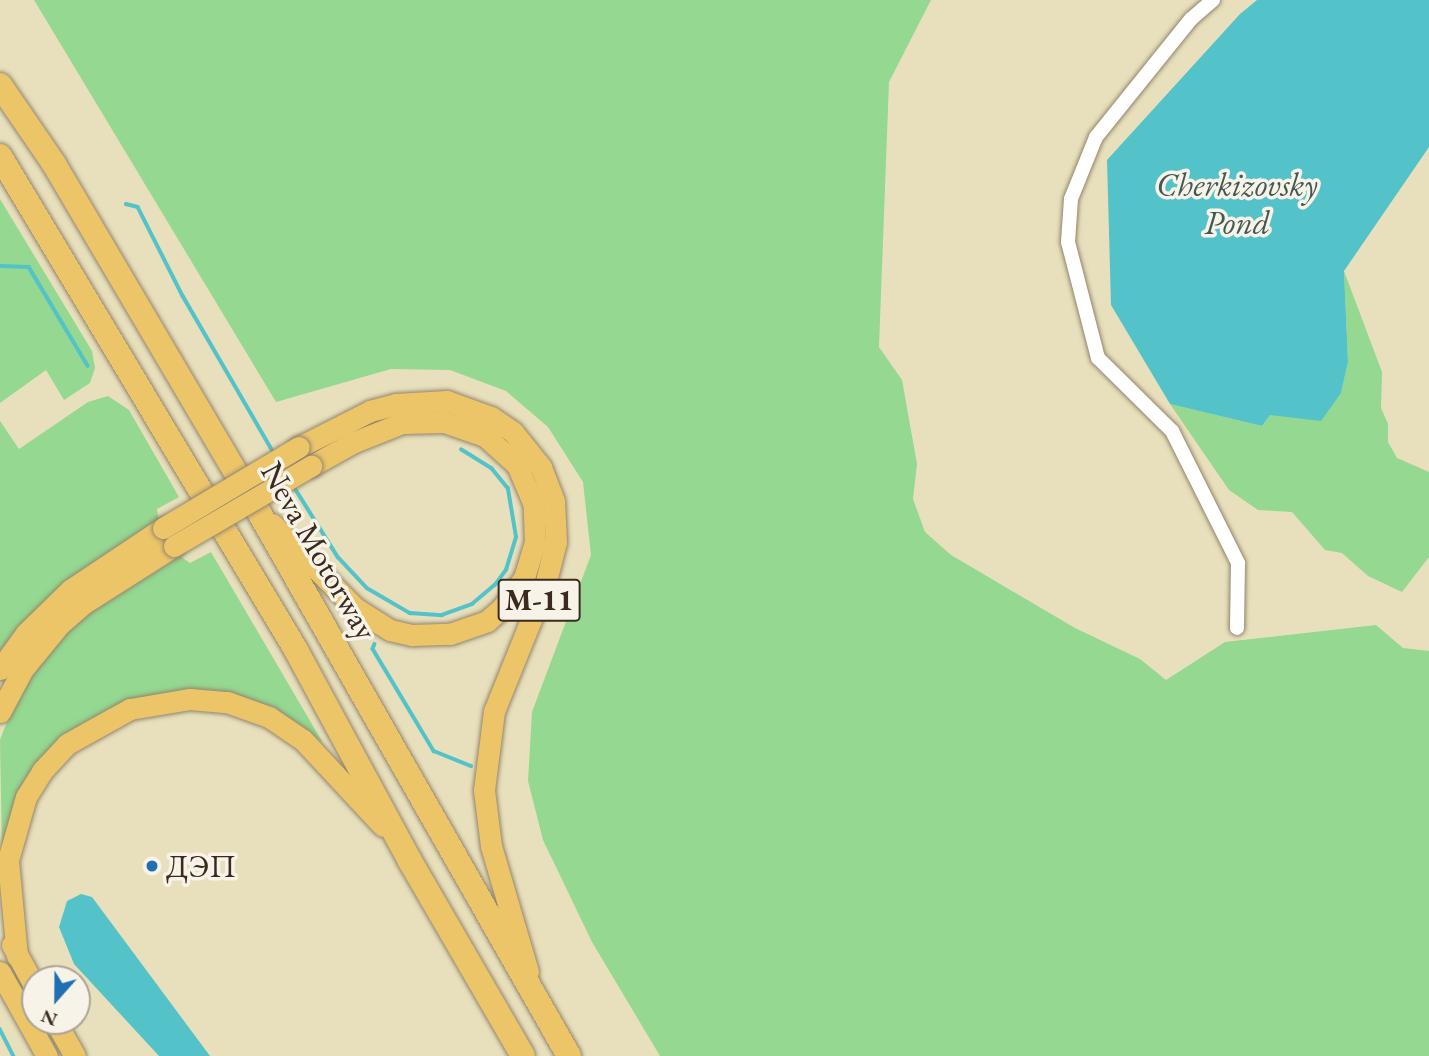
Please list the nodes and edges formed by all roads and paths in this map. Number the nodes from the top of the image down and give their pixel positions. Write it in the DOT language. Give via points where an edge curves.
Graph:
graph roads {
  1 [pos="1213,0"];
  2 [pos="0,85"];
  3 [pos="0,156"];
  4 [pos="256,507"];
  5 [pos="1237,628"];
  6 [pos="0,669"];
  7 [pos="0,712"];
  8 [pos="410,861"];
  9 [pos="0,921"];
  10 [pos="17,956"];
  11 [pos="22,965"];
  12 [pos="0,972"];
  13 [pos="535,998"];
  14 [pos="63,1035"];
  15 [pos="47,1056"];
  16 [pos="75,1056"];
  17 [pos="523,1056"];
  18 [pos="569,1056"];
  1 -- 5 [label="street" via="1191,19 1096,136 1071,199 1068,242 1098,358 1172,431 1238,563"];
  2 -- 4 [label="highway, Neva Motorway / М-11" via="54,164"];
  3 -- 8 [label="highway" via="296,650"];
  4 -- 7 [label="main road, М-11, bridge" via="355,608 390,630 432,636 470,629 502,608 524,578 536,543 534,505 517,465 485,436 444,422 402,423 311,466 83,604 23,669"];
  4 -- 13 [label="highway, Neva Motorway / М-11"];
  6 -- 13 [label="main road, М-11, bridge" via="26,633 70,590 299,447 370,411 396,404 446,401 491,417 513,432 541,467 555,511 552,563 494,711 484,790 491,846"];
  8 -- 10 [label="main road" via="358,794 303,740 269,717 227,702 159,702 130,709 67,744 26,797 8,860"];
  8 -- 17 [label="highway"];
  9 -- 10 [label="main road"];
  10 -- 11 [label="main road"];
  12 -- 15 [label="main road"];
  13 -- 18 [label="highway, Neva Motorway / М-11"];
  14 -- 16 [label="main road"];
}
